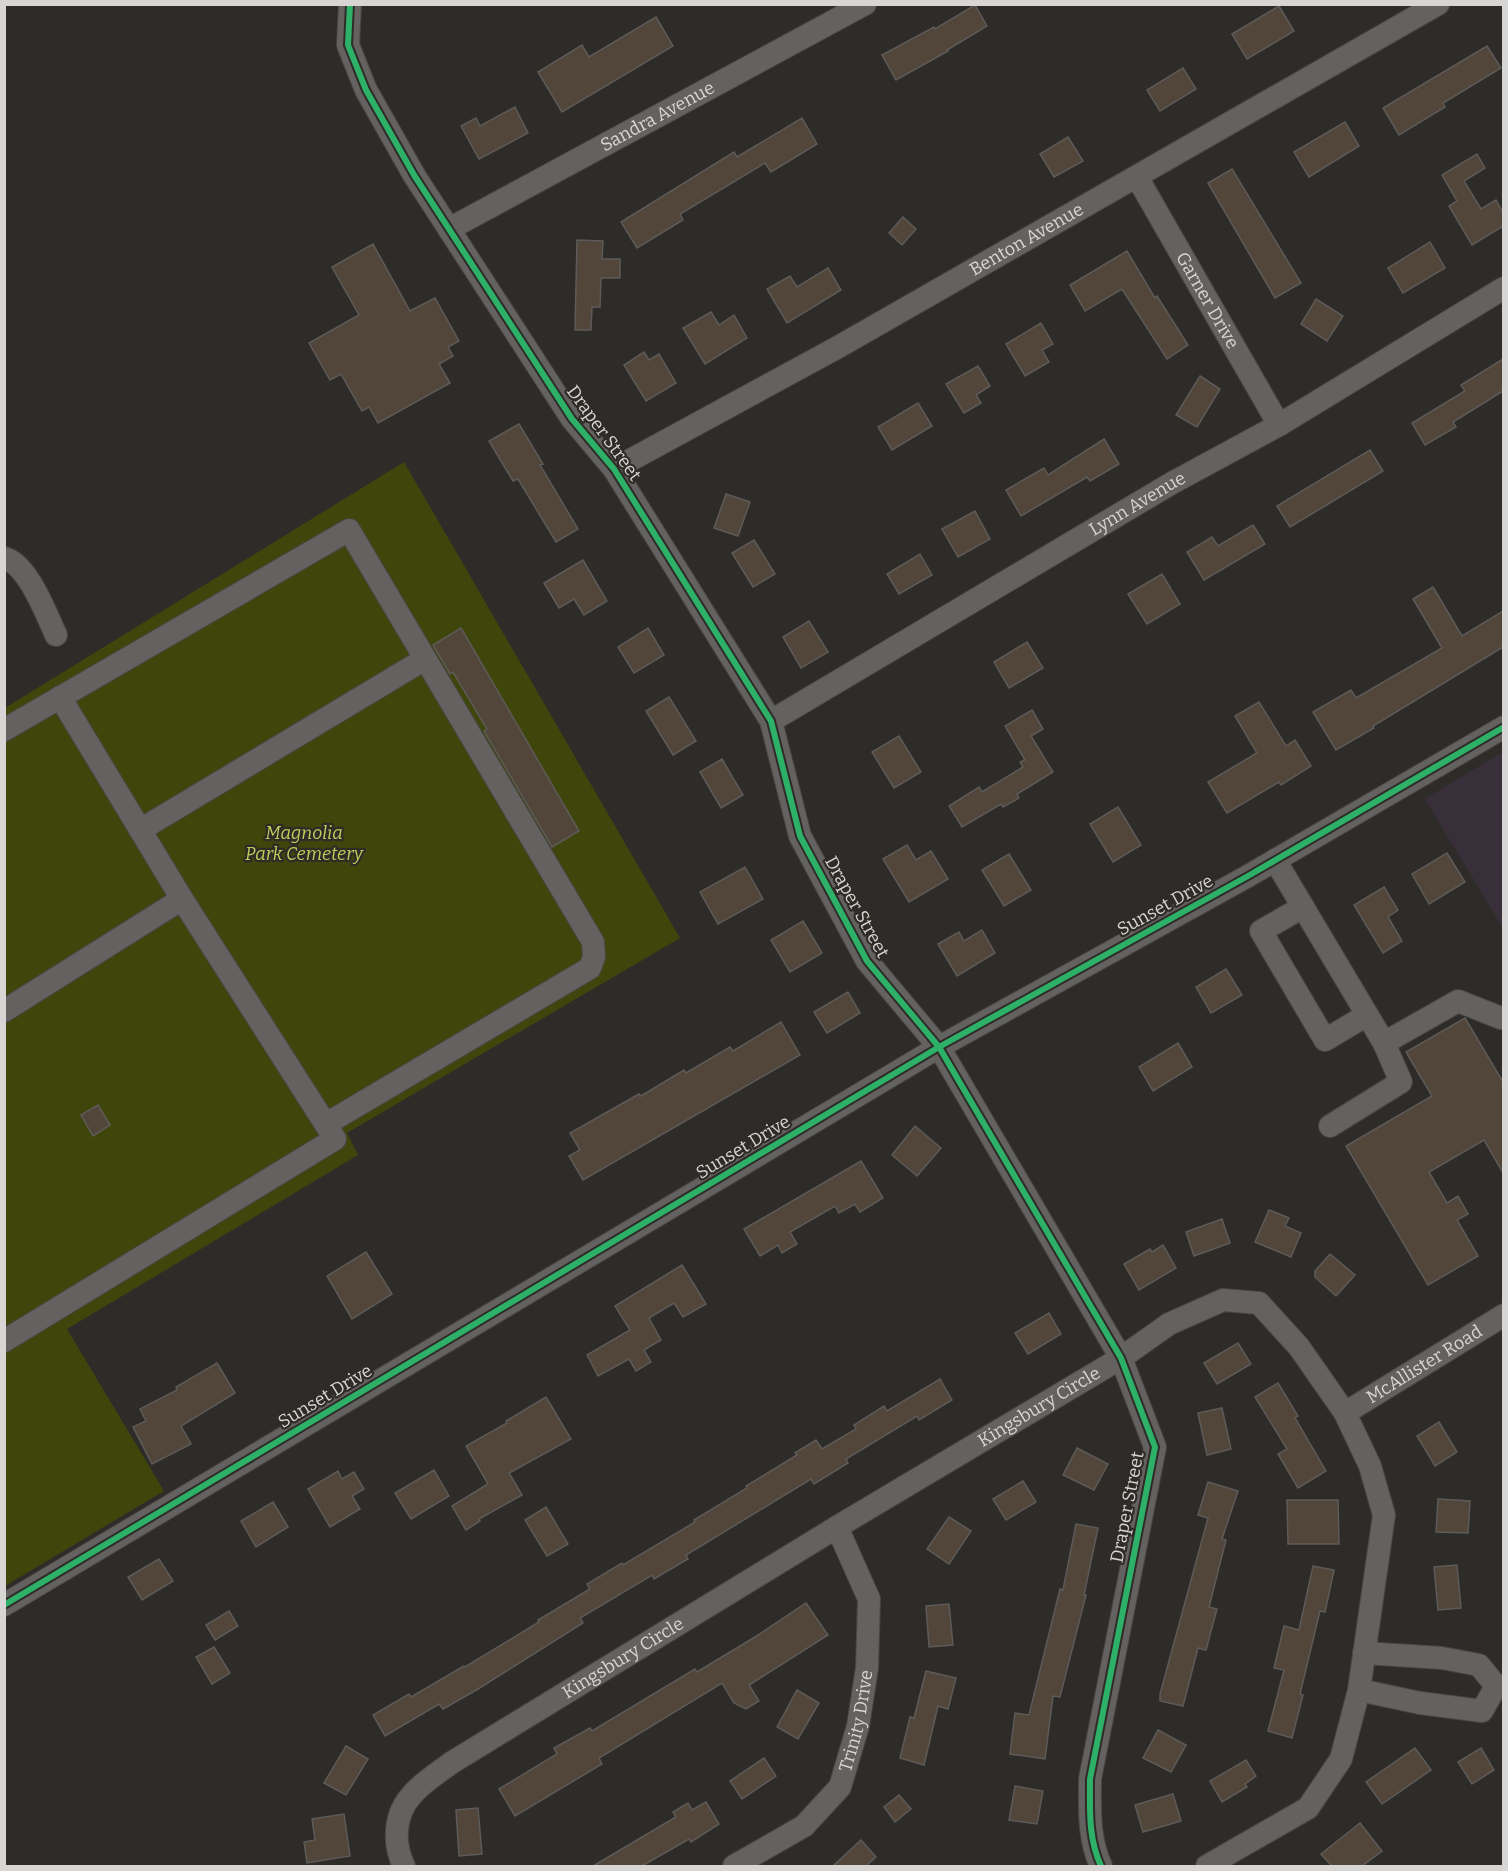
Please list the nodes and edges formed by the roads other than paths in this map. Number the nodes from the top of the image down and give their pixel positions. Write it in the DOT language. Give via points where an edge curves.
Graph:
graph roads {
  1 [pos="350,4"];
  2 [pos="866,4"];
  3 [pos="1438,4"];
  4 [pos="1137,177"];
  5 [pos="449,229"];
  6 [pos="1503,288"];
  7 [pos="1279,425"];
  8 [pos="614,469"];
  9 [pos="4,558"];
  10 [pos="56,635"];
  11 [pos="425,659"];
  12 [pos="60,697"];
  13 [pos="771,721"];
  14 [pos="1503,727"];
  15 [pos="4,730"];
  16 [pos="140,830"];
  17 [pos="1275,860"];
  18 [pos="182,899"];
  19 [pos="1303,907"];
  20 [pos="4,1011"];
  21 [pos="1367,1015"];
  22 [pos="1503,1022"];
  23 [pos="1384,1043"];
  24 [pos="939,1047"];
  25 [pos="326,1124"];
  26 [pos="1330,1126"];
  27 [pos="1503,1315"];
  28 [pos="4,1341"];
  29 [pos="1121,1358"];
  30 [pos="1345,1413"];
  31 [pos="837,1527"];
  32 [pos="4,1605"];
  33 [pos="1364,1653"];
  34 [pos="1359,1690"];
  35 [pos="404,1866"];
  36 [pos="734,1866"];
  37 [pos="1101,1866"];
  38 [pos="1207,1866"];
  1 -- 5 [label="street, Draper Street" via="348,45 366,90"];
  2 -- 5 [label="street, Sandra Avenue"];
  3 -- 4 [label="street, Benton Avenue"];
  4 -- 7 [label="street, Garner Drive"];
  4 -- 8 [label="street, Benton Avenue"];
  5 -- 8 [label="street, Draper Street" via="572,418"];
  6 -- 7 [label="street, Lynn Avenue"];
  7 -- 13 [label="street, Lynn Avenue" via="1172,483"];
  8 -- 13 [label="street, Draper Street"];
  9 -- 10 [label="street" via="31,581"];
  11 -- 12 [label="street" via="349,530"];
  11 -- 16 [label="street"];
  11 -- 25 [label="street" via="593,942 594,957 590,968"];
  12 -- 15 [label="street"];
  12 -- 16 [label="street"];
  13 -- 24 [label="street, Draper Street" via="800,836 867,961"];
  14 -- 17 [label="street, Sunset Drive"];
  16 -- 18 [label="street"];
  17 -- 19 [label="street"];
  17 -- 24 [label="street, Sunset Drive"];
  18 -- 20 [label="street"];
  18 -- 25 [label="street"];
  19 -- 21 [label="street"];
  19 -- 21 [label="street" via="1261,931 1325,1040"];
  21 -- 23 [label="street"];
  22 -- 23 [label="street" via="1458,1001"];
  23 -- 26 [label="street" via="1401,1082"];
  24 -- 29 [label="street, Draper Street"];
  24 -- 32 [label="street, Sunset Drive"];
  25 -- 28 [label="street" via="335,1139"];
  27 -- 30 [label="street, McAllister Road"];
  29 -- 30 [label="street, Kingsbury Circle" via="1169,1324 1223,1300 1259,1303 1299,1347"];
  29 -- 31 [label="street, Kingsbury Circle"];
  29 -- 37 [label="street, Draper Street" via="1155,1447 1090,1779 1089,1824"];
  30 -- 33 [label="street, Kingsbury Circle" via="1370,1466 1384,1515"];
  31 -- 35 [label="street, Kingsbury Circle" via="451,1762 410,1796 396,1824 399,1857"];
  31 -- 36 [label="street, Trinity Drive" via="869,1599 867,1668 858,1726 840,1787 804,1826"];
  33 -- 34 [label="street, Kingsbury Circle"];
  33 -- 34 [label="street" via="1442,1658 1479,1665 1496,1686 1482,1711"];
  34 -- 38 [label="street, Kingsbury Circle" via="1341,1759 1308,1808"];
}
